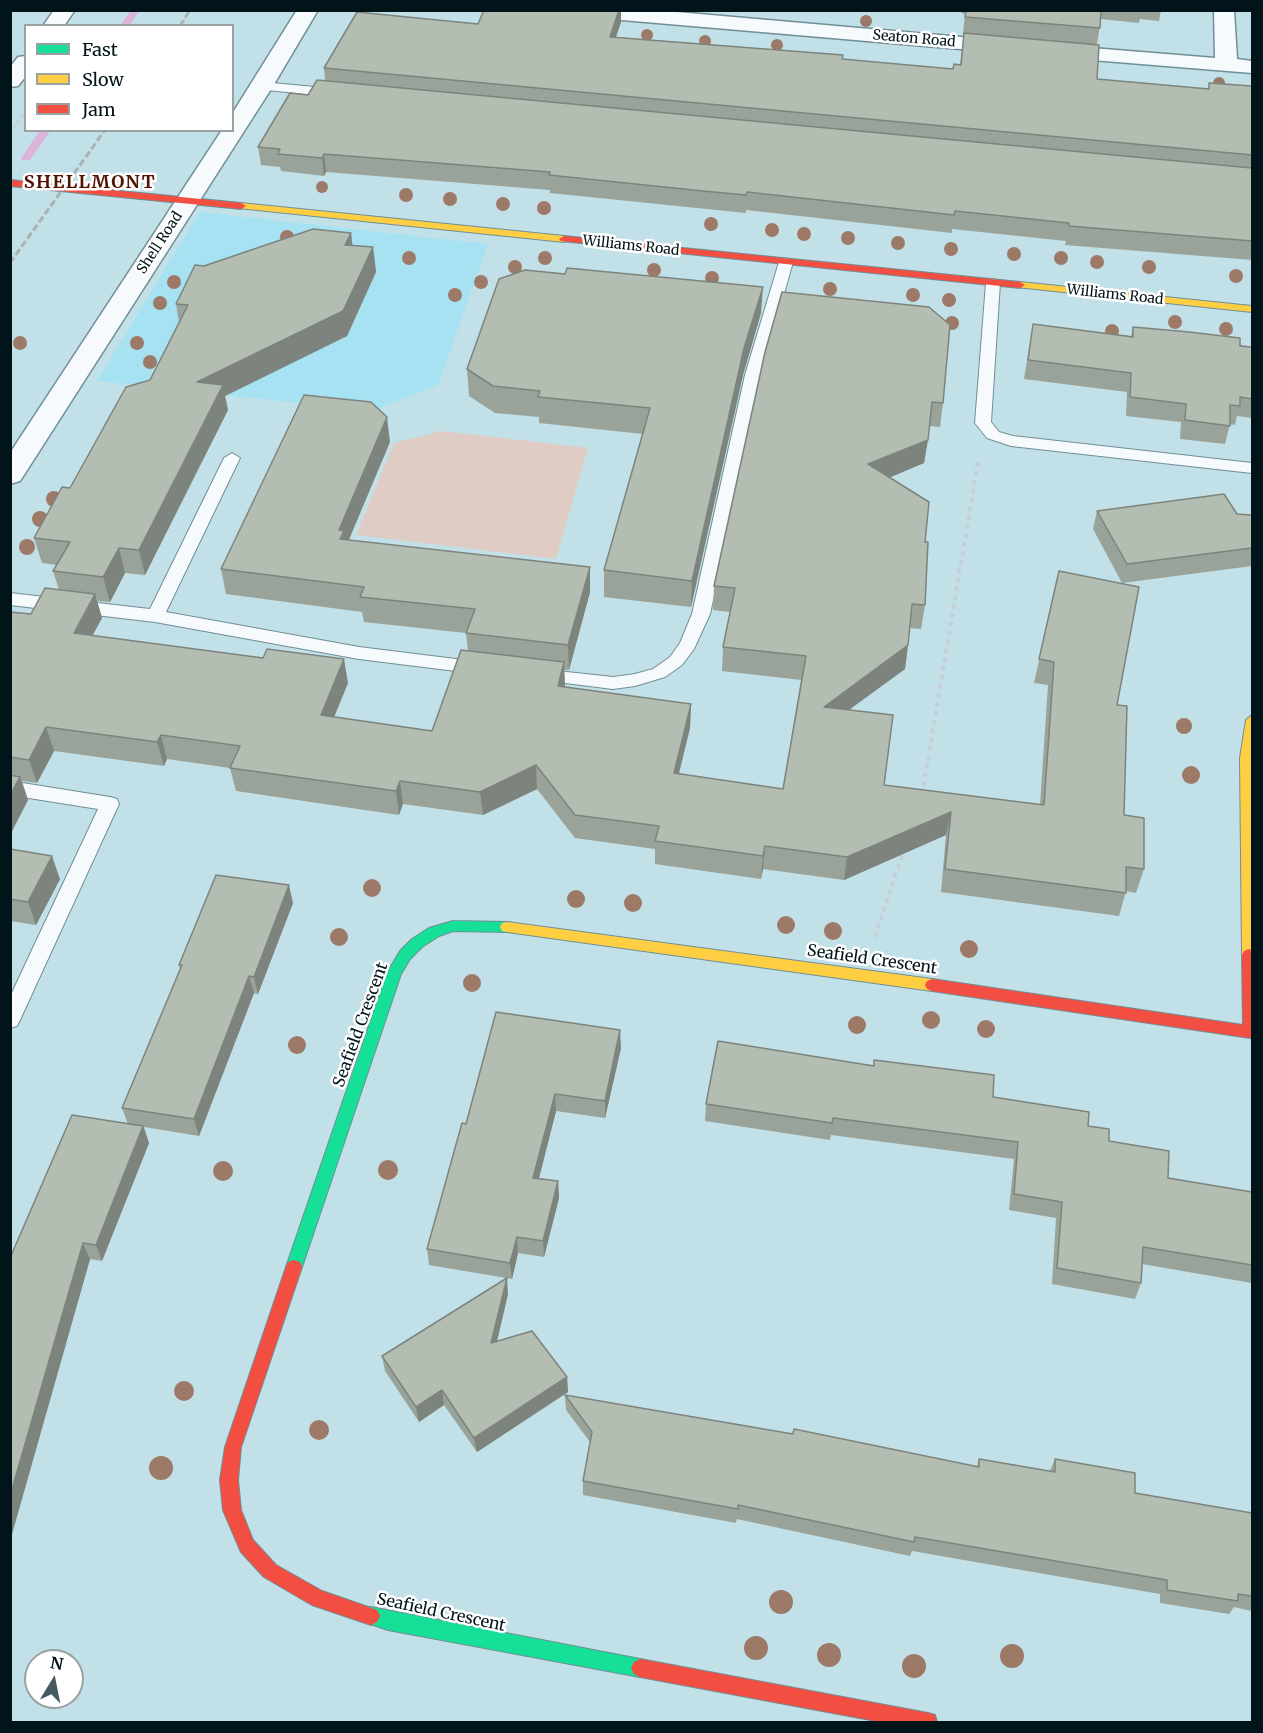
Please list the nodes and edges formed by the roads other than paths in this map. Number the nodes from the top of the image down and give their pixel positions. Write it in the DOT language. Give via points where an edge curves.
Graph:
graph roads {
  1 [pos="65,10"];
  2 [pos="308,10"];
  3 [pos="575,10"];
  4 [pos="1224,10"];
  5 [pos="761,19"];
  6 [pos="54,24"];
  7 [pos="24,64"];
  8 [pos="1226,65"];
  9 [pos="1252,67"];
  10 [pos="10,81"];
  11 [pos="262,86"];
  12 [pos="355,95"];
  13 [pos="234,129"];
  14 [pos="232,132"];
  15 [pos="10,183"];
  16 [pos="187,200"];
  17 [pos="786,262"];
  18 [pos="993,283"];
  19 [pos="1252,309"];
  20 [pos="232,458"];
  21 [pos="1252,468"];
  22 [pos="10,475"];
  23 [pos="10,599"];
  24 [pos="155,616"];
  25 [pos="495,670"];
  26 [pos="517,672"];
  27 [pos="1252,720"];
  28 [pos="10,788"];
  29 [pos="10,1020"];
  30 [pos="927,1722"];
  1 -- 6 [label="street"];
  2 -- 11 [label="street, Shell Road"];
  3 -- 5 [label="street, Seaton Road"];
  4 -- 8 [label="street"];
  5 -- 8 [label="street, Seaton Road"];
  7 -- 10 [label="street"];
  8 -- 9 [label="street, Seaton Road"];
  11 -- 12 [label="lane"];
  11 -- 13 [label="street, Shell Road"];
  14 -- 16 [label="street, Shell Road"];
  15 -- 16 [label="street, Williams Road"];
  16 -- 17 [label="street, Williams Road"];
  16 -- 22 [label="street, Shell Road"];
  17 -- 18 [label="street, Williams Road"];
  17 -- 26 [label="lane" via="753,375 701,614 688,645 676,661 659,673 635,680 614,683"];
  18 -- 19 [label="street, Williams Road"];
  18 -- 21 [label="lane" via="983,423 993,435 1011,441"];
  20 -- 24 [label="lane"];
  23 -- 24 [label="lane"];
  24 -- 25 [label="lane" via="359,653"];
  27 -- 30 [label="street, Seafield Crescent" via="1246,758 1250,1032 493,925 453,926 417,943 394,973 233,1447 229,1480 232,1510 247,1546 270,1571 318,1599 388,1621"];
  28 -- 29 [label="lane" via="110,804"];
}
